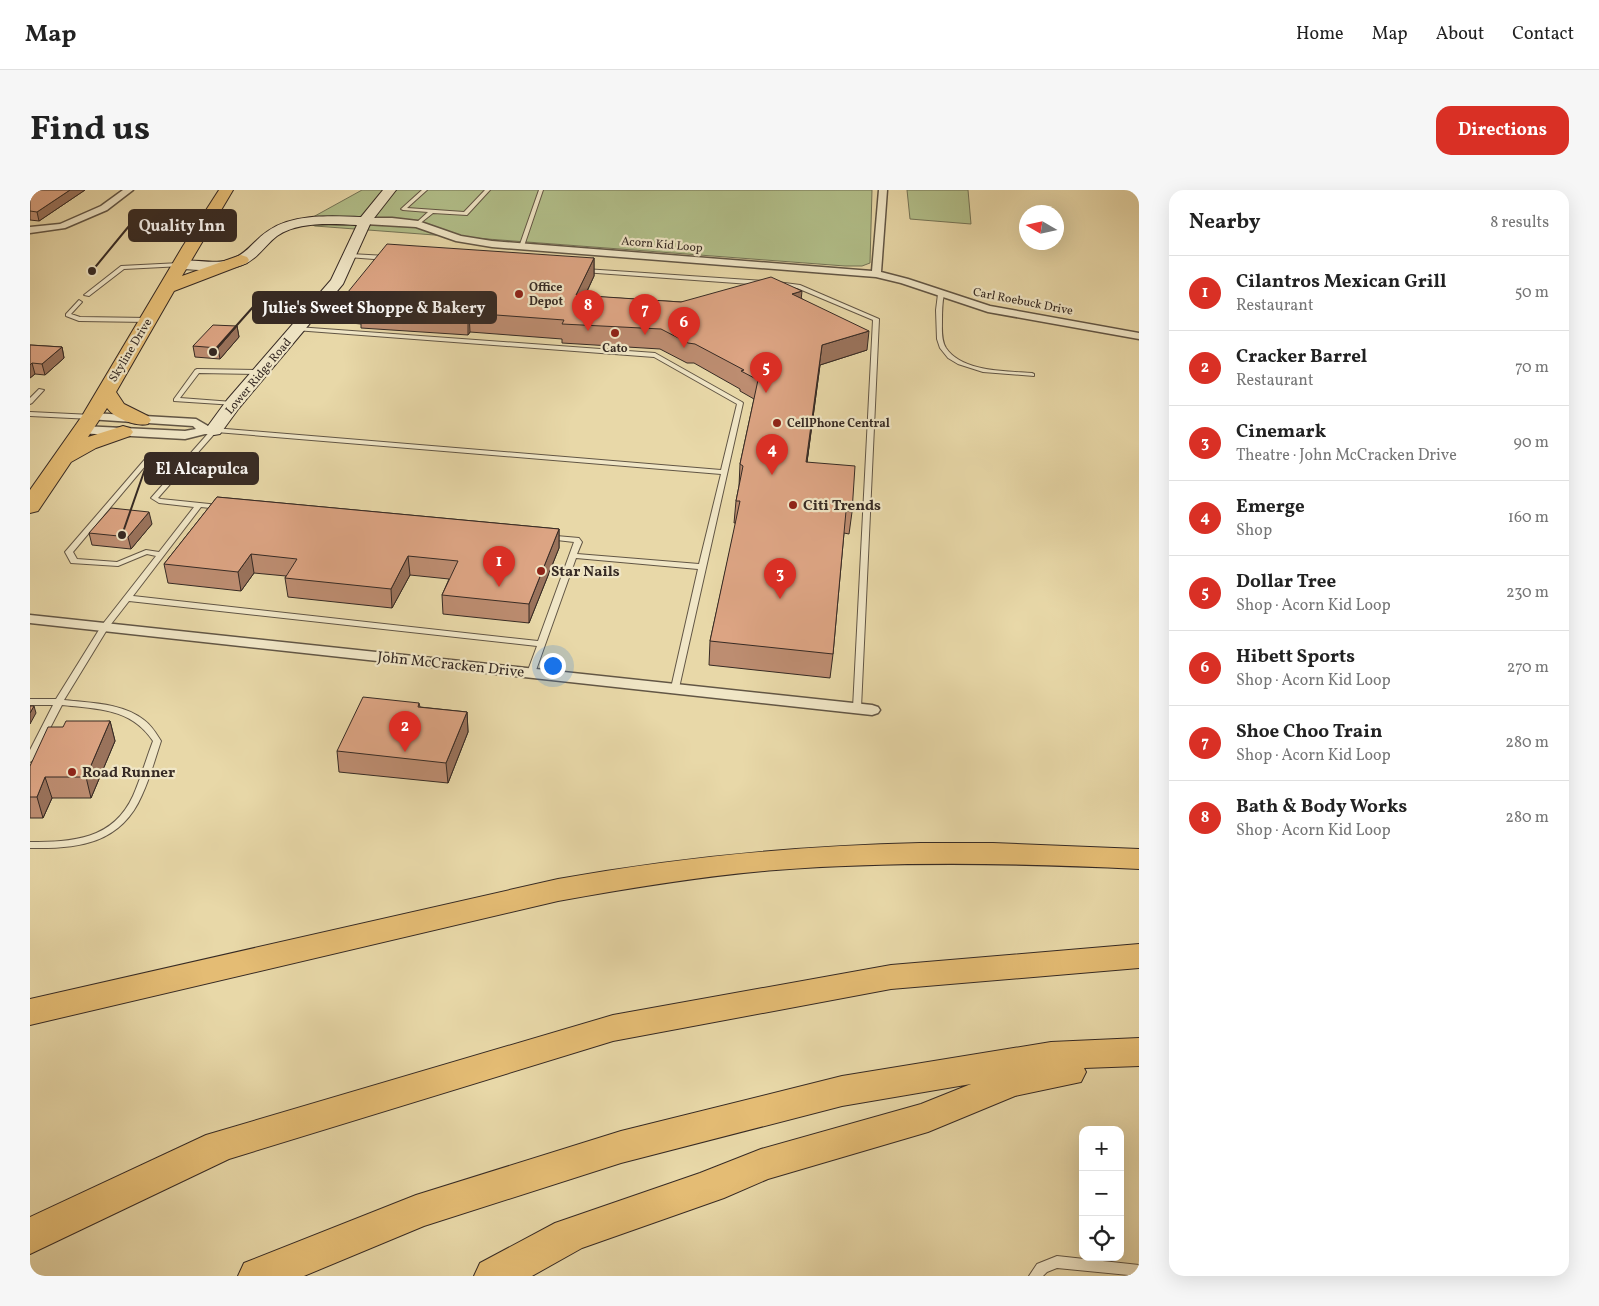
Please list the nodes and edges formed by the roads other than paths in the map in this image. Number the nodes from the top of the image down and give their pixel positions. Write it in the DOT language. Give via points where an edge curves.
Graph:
graph roads {
  1 [pos="129,190"];
  2 [pos="226,190"];
  3 [pos="390,190"];
  4 [pos="425,190"];
  5 [pos="488,190"];
  6 [pos="541,190"];
  7 [pos="883,190"];
  8 [pos="431,212"];
  9 [pos="365,221"];
  10 [pos="418,224"];
  11 [pos="30,230"];
  12 [pos="191,246"];
  13 [pos="522,246"];
  14 [pos="350,256"];
  15 [pos="245,257"];
  16 [pos="390,258"];
  17 [pos="180,265"];
  18 [pos="579,271"];
  19 [pos="876,274"];
  20 [pos="168,287"];
  21 [pos="941,294"];
  22 [pos="87,295"];
  23 [pos="79,302"];
  24 [pos="148,320"];
  25 [pos="297,329"];
  26 [pos="1139,336"];
  27 [pos="261,372"];
  28 [pos="1032,375"];
  29 [pos="41,390"];
  30 [pos="106,390"];
  31 [pos="30,402"];
  32 [pos="233,404"];
  33 [pos="30,414"];
  34 [pos="141,420"];
  35 [pos="87,424"];
  36 [pos="209,430"];
  37 [pos="123,432"];
  38 [pos="63,460"];
  39 [pos="148,460"];
  40 [pos="725,472"];
  41 [pos="198,505"];
  42 [pos="30,506"];
  43 [pos="231,508"];
  44 [pos="538,536"];
  45 [pos="161,554"];
  46 [pos="574,556"];
  47 [pos="703,567"];
  48 [pos="127,598"];
  49 [pos="30,619"];
  50 [pos="105,627"];
  51 [pos="542,644"];
  52 [pos="532,673"];
  53 [pos="675,688"];
  54 [pos="30,702"];
  55 [pos="59,702"];
  56 [pos="864,709"];
  57 [pos="30,759"];
  58 [pos="30,845"];
  59 [pos="1139,859"];
  60 [pos="1139,956"];
  61 [pos="30,1012"];
  62 [pos="1139,1052"];
  63 [pos="1139,1061"];
  64 [pos="30,1236"];
  65 [pos="1139,1271"];
  66 [pos="258,1276"];
  67 [pos="494,1276"];
  68 [pos="1035,1276"];
  1 -- 11 [label="street" via="104,208 62,226"];
  2 -- 12 [label="highway, Skyline Drive"];
  3 -- 9 [label="street, Lower Ridge Road"];
  4 -- 8 [label="lane" via="403,209"];
  5 -- 8 [label="lane" via="465,214"];
  6 -- 13 [label="lane"];
  7 -- 19 [label="street"];
  8 -- 10 [label="lane"];
  9 -- 10 [label="street, Acorn Kid Loop"];
  9 -- 14 [label="street, Lower Ridge Road"];
  9 -- 15 [label="street" via="317,220 284,227 267,236"];
  10 -- 13 [label="street, Acorn Kid Loop" via="459,239"];
  12 -- 15 [label="highway" via="206,255"];
  12 -- 17 [label="highway, Skyline Drive"];
  13 -- 19 [label="street, Acorn Kid Loop"];
  14 -- 16 [label="lane"];
  14 -- 25 [label="street, Lower Ridge Road" via="338,281"];
  15 -- 17 [label="street" via="222,264"];
  15 -- 20 [label="highway"];
  17 -- 20 [label="highway, Skyline Drive"];
  17 -- 22 [label="lane" via="123,267"];
  18 -- 56 [label="lane" via="798,286 876,319"];
  19 -- 21 [label="street, Carl Roebuck Drive" via="912,282"];
  20 -- 24 [label="highway, Skyline Drive"];
  21 -- 26 [label="street, Carl Roebuck Drive" via="990,309"];
  21 -- 28 [label="lane" via="938,303 939,336 942,347 951,357 965,366"];
  23 -- 24 [label="lane" via="68,315"];
  24 -- 30 [label="highway, Skyline Drive"];
  25 -- 27 [label="street, Lower Ridge Road"];
  25 -- 40 [label="lane" via="658,356 740,403"];
  27 -- 32 [label="street, Lower Ridge Road"];
  27 -- 32 [label="lane" via="197,370 176,400"];
  29 -- 31 [label="lane"];
  30 -- 34 [label="highway" via="117,408"];
  30 -- 35 [label="highway, Skyline Drive"];
  32 -- 36 [label="street, Lower Ridge Road"];
  33 -- 35 [label="lane"];
  34 -- 35 [label="street"];
  34 -- 36 [label="street" via="196,423"];
  35 -- 37 [label="street"];
  35 -- 38 [label="highway, Skyline Drive"];
  36 -- 37 [label="street" via="185,435"];
  36 -- 40 [label="lane"];
  36 -- 41 [label="lane" via="154,498"];
  37 -- 38 [label="highway" via="89,444"];
  38 -- 42 [label="highway, Skyline Drive"];
  39 -- 45 [label="lane" via="68,552 74,561 118,564 146,552"];
  40 -- 47 [label="lane"];
  41 -- 43 [label="lane"];
  41 -- 45 [label="lane"];
  44 -- 46 [label="lane" via="576,540"];
  45 -- 48 [label="lane"];
  46 -- 47 [label="lane"];
  46 -- 51 [label="lane"];
  47 -- 53 [label="lane"];
  48 -- 50 [label="lane"];
  48 -- 51 [label="lane"];
  49 -- 50 [label="street, John McCracken Drive"];
  50 -- 52 [label="street, John McCracken Drive"];
  50 -- 55 [label="lane"];
  51 -- 52 [label="lane"];
  52 -- 53 [label="street, John McCracken Drive"];
  53 -- 56 [label="street, John McCracken Drive"];
  54 -- 55 [label="lane"];
  55 -- 57 [label="lane"];
  55 -- 58 [label="lane" via="110,708 130,715 147,726 156,741 135,802 125,818 110,830 74,844"];
  59 -- 61 [label="highway" via="1030,853 884,854 717,866 634,876 558,890"];
  60 -- 64 [label="highway" via="891,977 612,1028 219,1146"];
  62 -- 66 [label="highway" via="1051,1056 842,1091 621,1147 416,1212"];
  63 -- 67 [label="highway" via="1010,1083 928,1117 761,1165 569,1235"];
  65 -- 68 [label="lane" via="1057,1262 1042,1268"];
}
